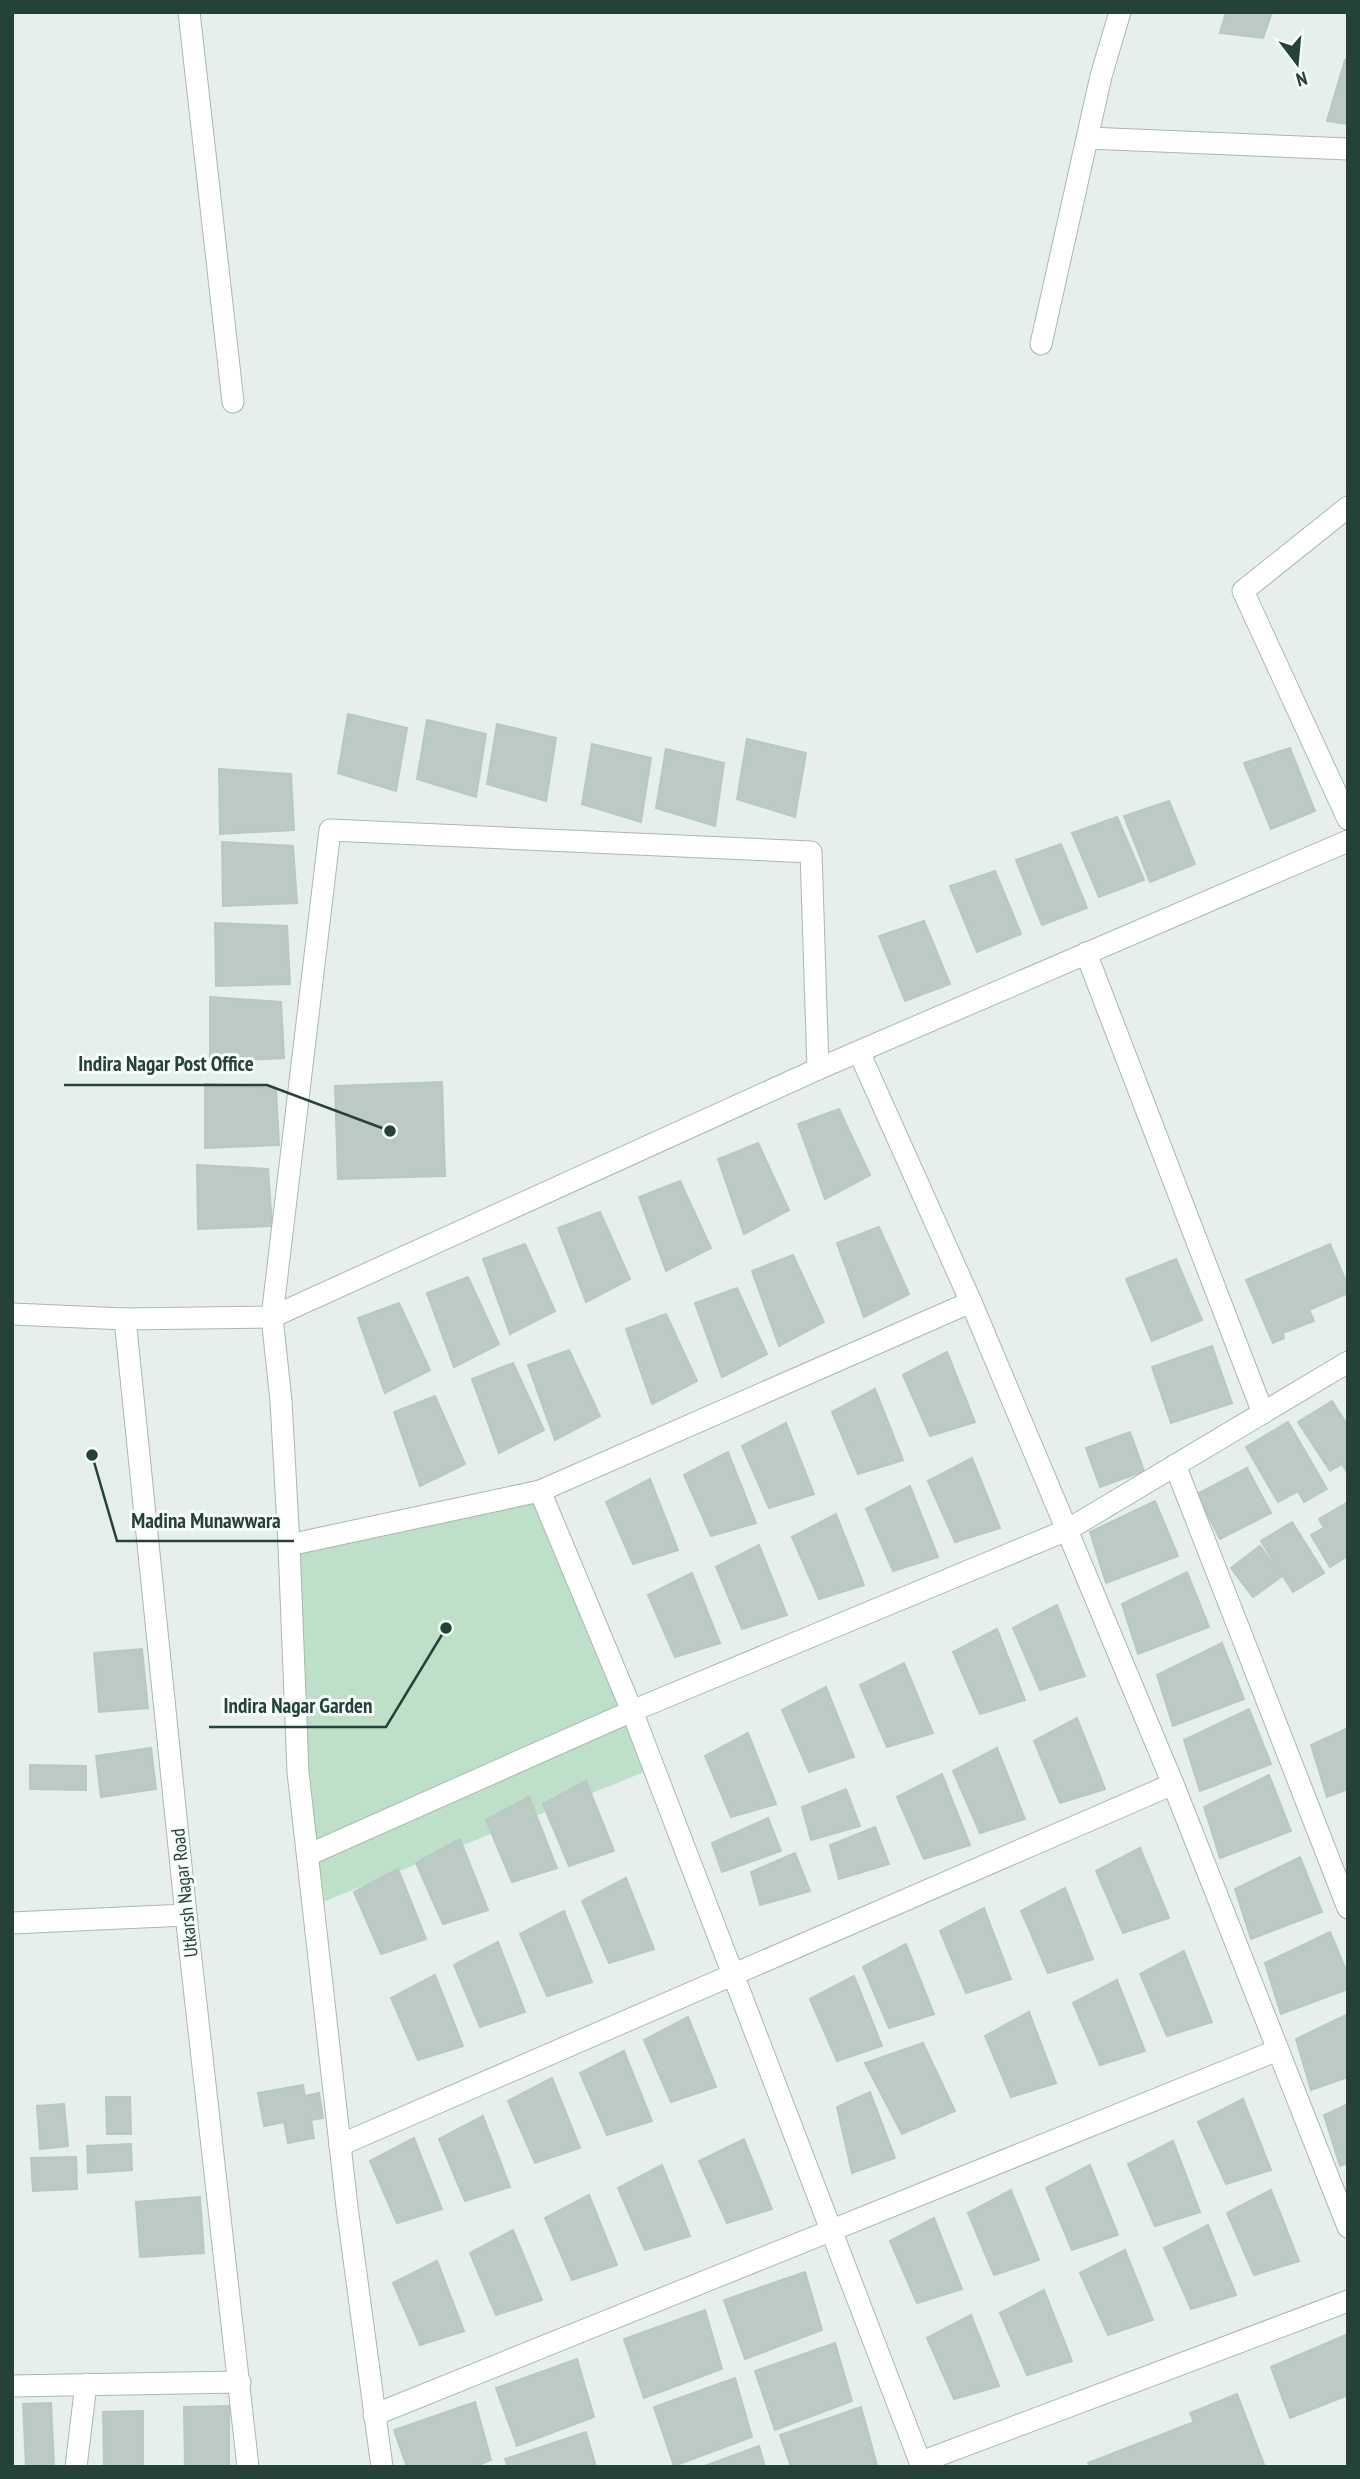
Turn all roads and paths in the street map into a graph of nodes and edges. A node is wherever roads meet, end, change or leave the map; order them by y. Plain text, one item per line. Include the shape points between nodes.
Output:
1 (189, 12) edge
2 (1119, 12) edge
3 (1088, 138) junction
4 (1348, 149) edge
5 (1041, 344) dead end
6 (233, 402) dead end
7 (1348, 507) edge
8 (1348, 819) edge
9 (1348, 841) edge
10 (1086, 953) junction
11 (859, 1052) junction
12 (818, 1069) junction
13 (971, 1302) junction
14 (12, 1314) edge
15 (272, 1317) junction
16 (125, 1320) junction
17 (1348, 1362) edge
18 (1263, 1413) junction
19 (1175, 1465) junction
20 (540, 1492) junction
21 (1068, 1530) junction
22 (289, 1545) junction
23 (632, 1711) junction
24 (1173, 1784) junction
25 (308, 1855) junction
26 (1348, 1908) edge
27 (186, 1914) junction
28 (12, 1923) edge
29 (733, 1975) junction
30 (1278, 2050) junction
31 (340, 2145) junction
32 (1348, 2227) edge
33 (831, 2230) junction
34 (1348, 2301) edge
35 (240, 2382) junction
36 (86, 2385) junction
37 (12, 2386) edge
38 (374, 2415) junction
39 (921, 2464) edge
40 (76, 2467) edge
41 (248, 2467) edge
42 (382, 2467) edge

1 - 6 street
2 - 3 street
3 - 4 street
3 - 5 street
7 - 8 street via 1243,591
9 - 10 street
10 - 11 street
10 - 18 street
11 - 12 street
11 - 13 street
12 - 15 street
12 - 15 street via 811,852 330,830
13 - 20 street
13 - 21 street
14 - 16 street
15 - 16 street
15 - 22 street
16 - 27 street, Utkarsh Nagar Road
17 - 18 street
18 - 19 street
19 - 21 street
19 - 26 street
20 - 22 street
20 - 23 street
21 - 23 street
21 - 24 street
22 - 25 street via 298,1772
23 - 25 street
23 - 29 street
24 - 29 street
24 - 30 street
25 - 31 street
27 - 28 street
27 - 35 street, Utkarsh Nagar Road
29 - 31 street
29 - 33 street
30 - 32 street
30 - 33 street
31 - 38 street
33 - 38 street
33 - 39 street
34 - 39 street
35 - 36 street
35 - 41 street, Utkarsh Nagar Road
36 - 37 street
36 - 40 street
38 - 42 street

